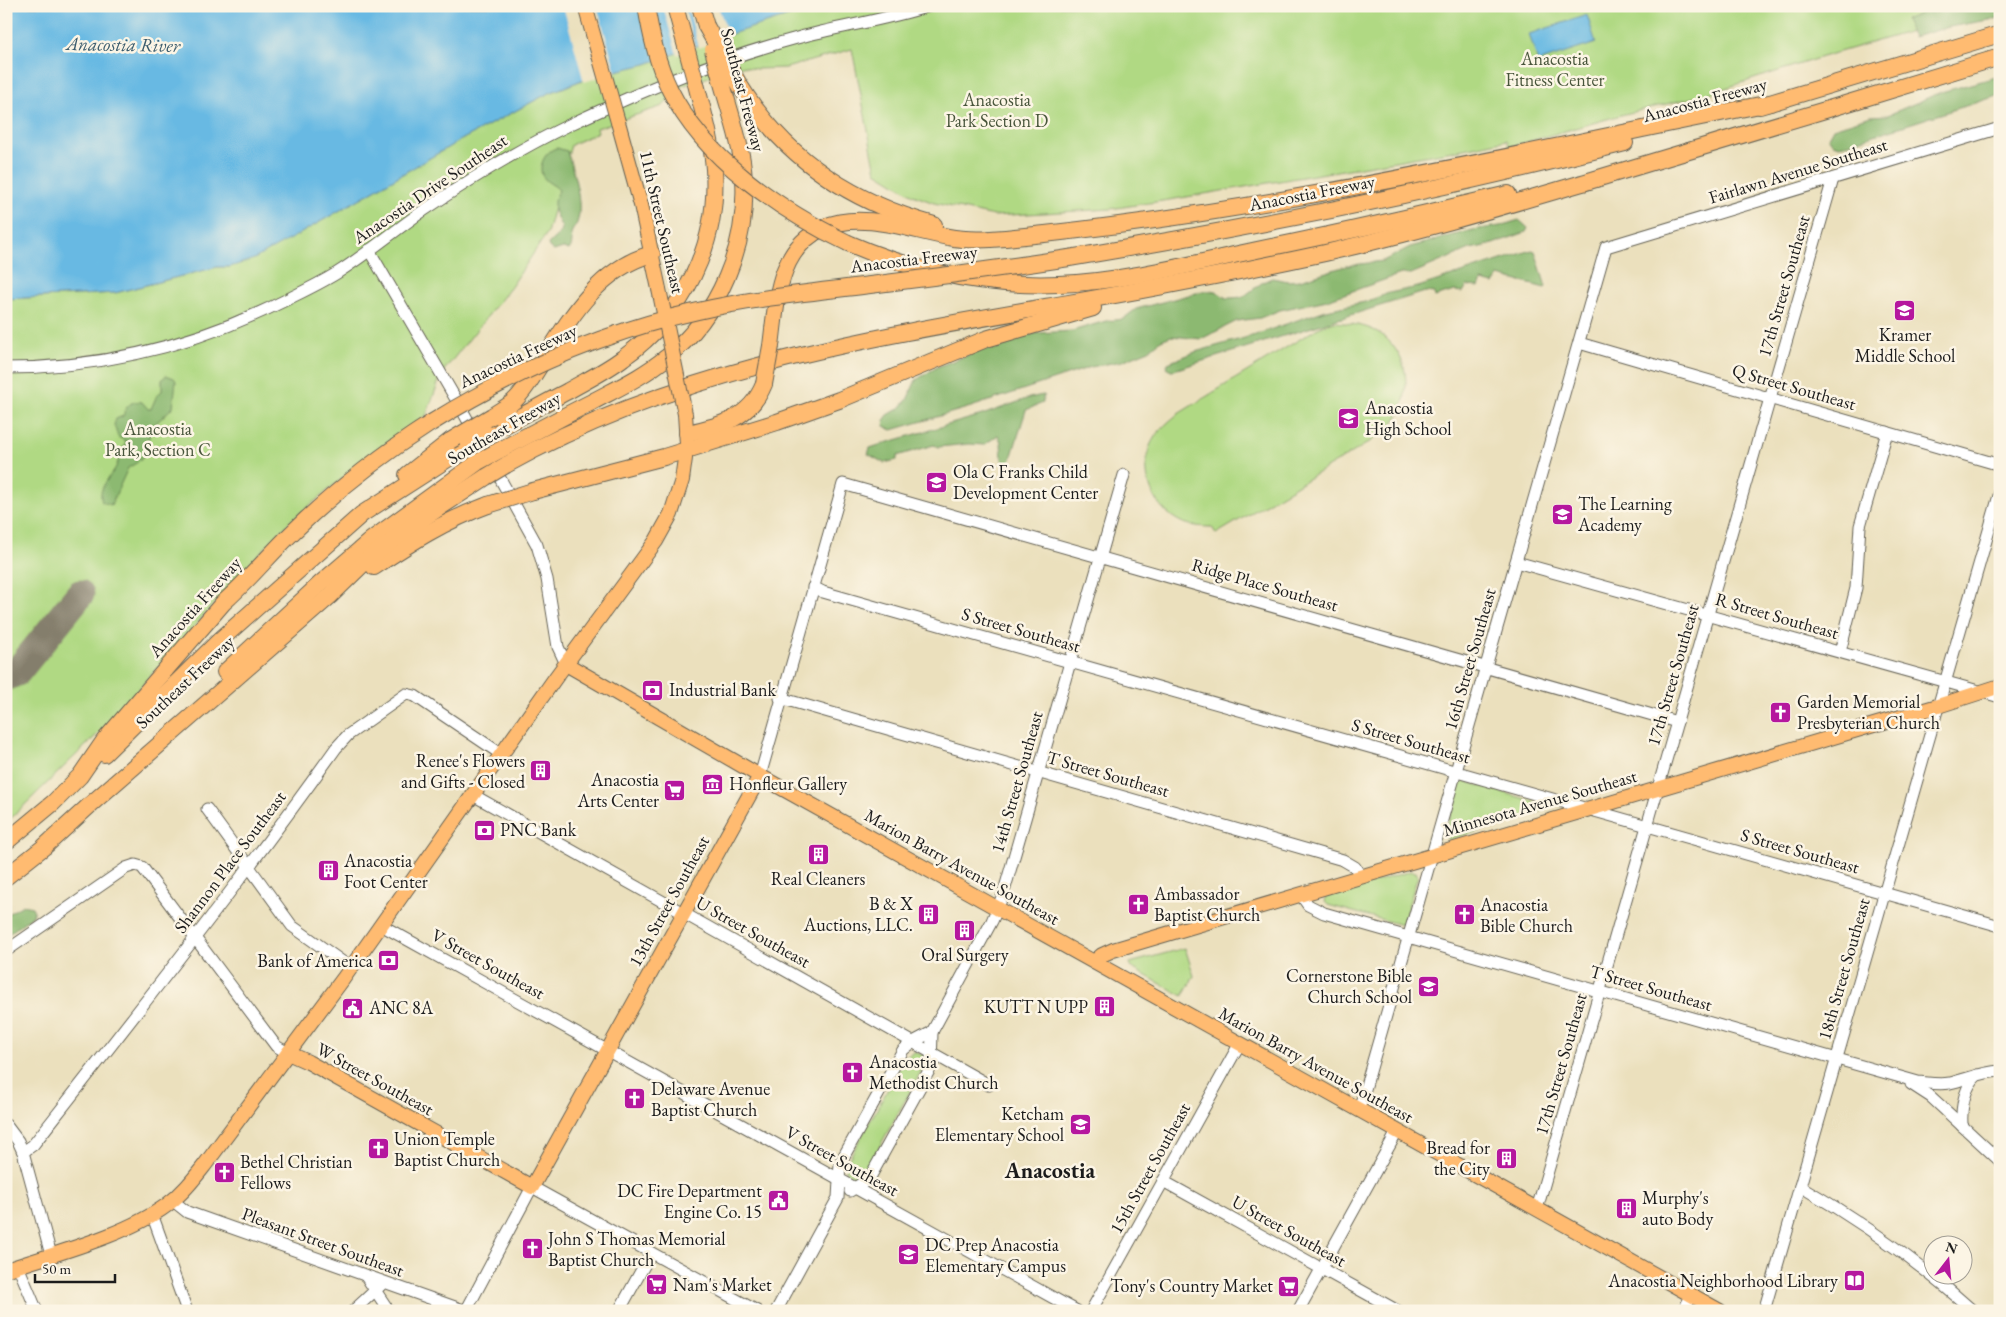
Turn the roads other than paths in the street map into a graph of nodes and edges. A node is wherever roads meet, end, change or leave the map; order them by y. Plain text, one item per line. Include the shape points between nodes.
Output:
1 (585, 6) edge
2 (646, 6) edge
3 (675, 6) edge
4 (700, 6) edge
5 (929, 6) edge
6 (2000, 34) edge
7 (2000, 57) edge
8 (726, 74) junction
9 (1770, 103) junction
10 (2000, 128) edge
11 (1686, 153) junction
12 (1833, 179) junction
13 (1046, 234) junction
14 (1606, 247) joint
15 (369, 250) junction
16 (652, 254) junction
17 (1208, 277) junction
18 (1579, 343) junction
19 (6, 368) edge
20 (1770, 399) junction
21 (1887, 432) junction
22 (687, 433) junction
23 (687, 450) junction
24 (2000, 465) edge
25 (1124, 475) dead end
26 (842, 484) joint
27 (2000, 492) edge
28 (362, 514) junction
29 (1100, 556) junction
30 (1516, 562) junction
31 (813, 587) junction
32 (330, 596) junction
33 (1709, 614) junction
34 (1840, 652) junction
35 (1070, 662) junction
36 (566, 664) junction
37 (1486, 667) junction
38 (1945, 682) junction
39 (2000, 686) edge
40 (1981, 691) junction
41 (2000, 697) edge
42 (780, 698) junction
43 (1938, 706) junction
44 (1677, 722) junction
45 (501, 754) junction
46 (1039, 772) junction
47 (1456, 772) junction
48 (80, 776) junction
49 (760, 776) junction
50 (1658, 788) junction
51 (473, 795) junction
52 (91, 804) junction
53 (207, 809) dead end
54 (1586, 809) junction
55 (1647, 826) junction
56 (6, 842) edge
57 (1432, 854) junction
58 (250, 867) junction
59 (6, 877) edge
60 (1361, 877) junction
61 (1884, 893) junction
62 (1301, 895) junction
63 (998, 908) junction
64 (684, 913) junction
65 (381, 925) junction
66 (2000, 926) edge
67 (1408, 937) junction
68 (196, 938) junction
69 (6, 951) edge
70 (1094, 962) junction
71 (351, 968) junction
72 (1600, 992) junction
73 (932, 1032) junction
74 (912, 1042) junction
75 (1240, 1043) junction
76 (607, 1051) junction
77 (288, 1054) junction
78 (932, 1054) junction
79 (1837, 1059) junction
80 (2000, 1071) edge
81 (1977, 1075) junction
82 (1899, 1077) junction
83 (989, 1085) dead end
84 (1358, 1110) junction
85 (6, 1125) edge
86 (1962, 1126) junction
87 (1397, 1132) junction
88 (23, 1152) junction
89 (2000, 1161) edge
90 (839, 1179) junction
91 (1163, 1181) junction
92 (1800, 1186) junction
93 (532, 1187) junction
94 (855, 1188) junction
95 (838, 1198) junction
96 (172, 1200) junction
97 (1537, 1209) junction
98 (152, 1214) junction
99 (651, 1253) junction
100 (51, 1255) junction
101 (12, 1268) edge
102 (1322, 1268) junction
103 (380, 1286) junction
104 (1692, 1295) junction
105 (37, 1311) edge
106 (187, 1311) edge
107 (353, 1311) edge
108 (389, 1311) edge
109 (466, 1311) edge
110 (620, 1311) edge
111 (757, 1311) edge
112 (776, 1311) edge
113 (1077, 1311) edge
114 (1091, 1311) edge
115 (1298, 1311) edge
116 (1398, 1311) edge
117 (1683, 1311) edge
118 (1720, 1311) edge
119 (1764, 1311) edge
120 (1973, 1311) edge

1 - 16 main road, 11th Street Southeast, bridge via 639,196
2 - 11 highway, bridge via 653,44 666,80 684,114 736,170 798,216 848,243 903,264 961,277 1021,284 1078,282 1157,270 1347,232
3 - 28 highway, Southeast Freeway, bridge via 712,150 714,198 705,245 686,290 659,328 622,359 488,434
4 - 8 highway, Southeast Freeway, bridge
5 - 15 street, Anacostia Drive Southeast via 752,51 703,66 638,94 517,151
6 - 9 highway, Anacostia Freeway
7 - 11 highway
8 - 13 highway via 782,141 819,171 860,196 913,218 960,231 998,235
8 - 52 highway, Southeast Freeway, bridge via 744,178 739,236 732,264 710,308 678,347 641,376 478,462 371,540 129,762
9 - 13 highway via 1352,187 1161,219
9 - 48 highway, Anacostia Freeway, bridge via 1601,149 1413,194 1069,258 754,299 604,338 480,394 431,423 351,480 293,531 223,603 104,741
10 - 12 street, Fairlawn Avenue Southeast
11 - 17 highway via 1437,226
12 - 14 street, Fairlawn Avenue Southeast
12 - 20 street, 17th Street Southeast
13 - 22 highway, bridge via 969,240 869,221 828,225 802,242 786,264 779,285 764,384 753,403 738,417 722,425
14 - 18 street, 16th Street Southeast
15 - 19 street, Anacostia Drive Southeast via 324,281 257,315 197,338 114,358
15 - 36 street via 537,545 558,647
16 - 22 main road, 11th Street Southeast, bridge
16 - 28 highway, bridge via 631,262 599,284 582,302 514,401 450,441
17 - 23 highway via 994,336 800,415
17 - 32 highway, bridge via 902,332 779,359 631,406 551,442 486,477 369,558
18 - 20 street, Q Street Southeast
18 - 30 street, 16th Street Southeast
20 - 21 street, Q Street Southeast
20 - 33 street, 17th Street Southeast
21 - 24 street, Q Street Southeast
21 - 34 street via 1860,526 1856,588
22 - 23 main road, 11th Street Southeast
23 - 32 highway, bridge via 458,516 437,526
23 - 36 main road, 11th Street Southeast via 671,514 648,553
25 - 29 street, 14th Street Southeast
26 - 29 street, Ridge Place Southeast
26 - 31 street, 13th Street Southeast
27 - 38 street, 18th Street Southeast
28 - 48 highway, Southeast Freeway via 219,640
29 - 35 street, 14th Street Southeast
29 - 37 street, Ridge Place Southeast
30 - 33 street, R Street Southeast
30 - 37 street, 16th Street Southeast
31 - 35 street, S Street Southeast
31 - 42 street, 13th Street Southeast
32 - 52 highway
33 - 34 street, R Street Southeast
33 - 44 street, 17th Street Southeast
34 - 38 street, R Street Southeast
35 - 46 street, 14th Street Southeast
35 - 47 street, S Street Southeast
36 - 45 main road, 11th Street Southeast
36 - 49 main road, Marion Barry Avenue Southeast
37 - 44 street, Ridge Place Southeast
37 - 47 street, 16th Street Southeast
38 - 40 street, R Street Southeast
38 - 43 street, 18th Street Southeast
39 - 40 main road, Minnesota Avenue Southeast
40 - 41 street, R Street Southeast
40 - 43 main road, Minnesota Avenue Southeast
42 - 46 street, T Street Southeast
42 - 49 street, 13th Street Southeast
43 - 50 main road, Minnesota Avenue Southeast
43 - 61 street, 18th Street Southeast
44 - 50 street, 17th Street Southeast
45 - 51 main road, 11th Street Southeast
45 - 58 street, Shannon Place Southeast via 415,696 406,694 341,741
46 - 60 street, T Street Southeast via 1344,860 1355,867
46 - 63 street, 14th Street Southeast
47 - 54 street, S Street Southeast
47 - 57 street, 16th Street Southeast
48 - 56 highway, Anacostia Freeway
49 - 63 main road, Marion Barry Avenue Southeast
49 - 64 main road, 13th Street Southeast
50 - 54 main road, Minnesota Avenue Southeast
50 - 55 street, 17th Street Southeast
51 - 64 street, U Street Southeast
51 - 65 main road, 11th Street Southeast
52 - 59 highway
53 - 58 street
54 - 55 street, S Street Southeast
54 - 57 main road, Minnesota Avenue Southeast
55 - 61 street, S Street Southeast
55 - 72 street, 17th Street Southeast
57 - 60 main road, Minnesota Avenue Southeast
57 - 67 street, 16th Street Southeast
58 - 68 street, Shannon Place Southeast
58 - 71 street via 292,926
60 - 62 main road, Minnesota Avenue Southeast
61 - 66 street, S Street Southeast
61 - 79 street, 18th Street Southeast
62 - 67 street, T Street Southeast via 1318,911
62 - 70 main road, Minnesota Avenue Southeast via 1113,950
63 - 70 main road, Marion Barry Avenue Southeast
63 - 73 street, 14th Street Southeast
64 - 74 street, U Street Southeast
64 - 76 main road, 13th Street Southeast
65 - 71 main road, 11th Street Southeast
65 - 76 street, V Street Southeast
67 - 72 street, T Street Southeast
67 - 84 street, 16th Street Southeast
68 - 69 street, W Street Southeast via 142,867 135,865
68 - 77 street, W Street Southeast via 276,1046
68 - 88 street, Shannon Place Southeast via 33,1144
70 - 75 main road, Marion Barry Avenue Southeast
71 - 77 main road, 11th Street Southeast
72 - 79 street, T Street Southeast
72 - 97 street, 17th Street Southeast
73 - 74 street
73 - 78 street
74 - 78 street, U Street Southeast
74 - 90 street via 903,1050 840,1163
75 - 84 main road, Marion Barry Avenue Southeast
75 - 91 street, 15th Street Southeast
76 - 90 street, V Street Southeast
76 - 93 main road, 13th Street Southeast
77 - 93 main road, W Street Southeast via 308,1062
77 - 96 main road, 11th Street Southeast via 204,1166
78 - 83 street, U Street Southeast
78 - 94 street via 930,1067 869,1179
79 - 82 street, T Street Southeast
79 - 92 street, 18th Street Southeast
80 - 81 street, T Street Southeast
81 - 82 street, T Street Southeast via 1936,1084
81 - 86 street via 1970,1082 1966,1094
82 - 86 street via 1931,1097
84 - 87 main road, Marion Barry Avenue Southeast
85 - 88 street
86 - 89 street
87 - 97 main road, Marion Barry Avenue Southeast
87 - 102 street
88 - 100 street
90 - 94 street, V Street Southeast
90 - 95 street
91 - 102 street, U Street Southeast
91 - 114 street, 15th Street Southeast
92 - 119 street, 18th Street Southeast
92 - 120 street via 1884,1238
93 - 99 street, W Street Southeast
93 - 109 street, 13th Street Southeast
94 - 95 street
94 - 113 street, V Street Southeast
95 - 112 street
96 - 98 main road, 11th Street Southeast
96 - 103 street, Pleasant Street Southeast via 187,1212 365,1275
97 - 104 main road, Marion Barry Avenue Southeast
98 - 100 main road, 11th Street Southeast via 110,1234
98 - 106 street
99 - 110 street
99 - 111 street, W Street Southeast
100 - 101 main road, 11th Street Southeast
101 - 105 street
102 - 115 street
102 - 116 street, U Street Southeast
103 - 107 street
103 - 108 street
103 - 109 street, Pleasant Street Southeast
104 - 117 street
104 - 118 main road, Marion Barry Avenue Southeast

